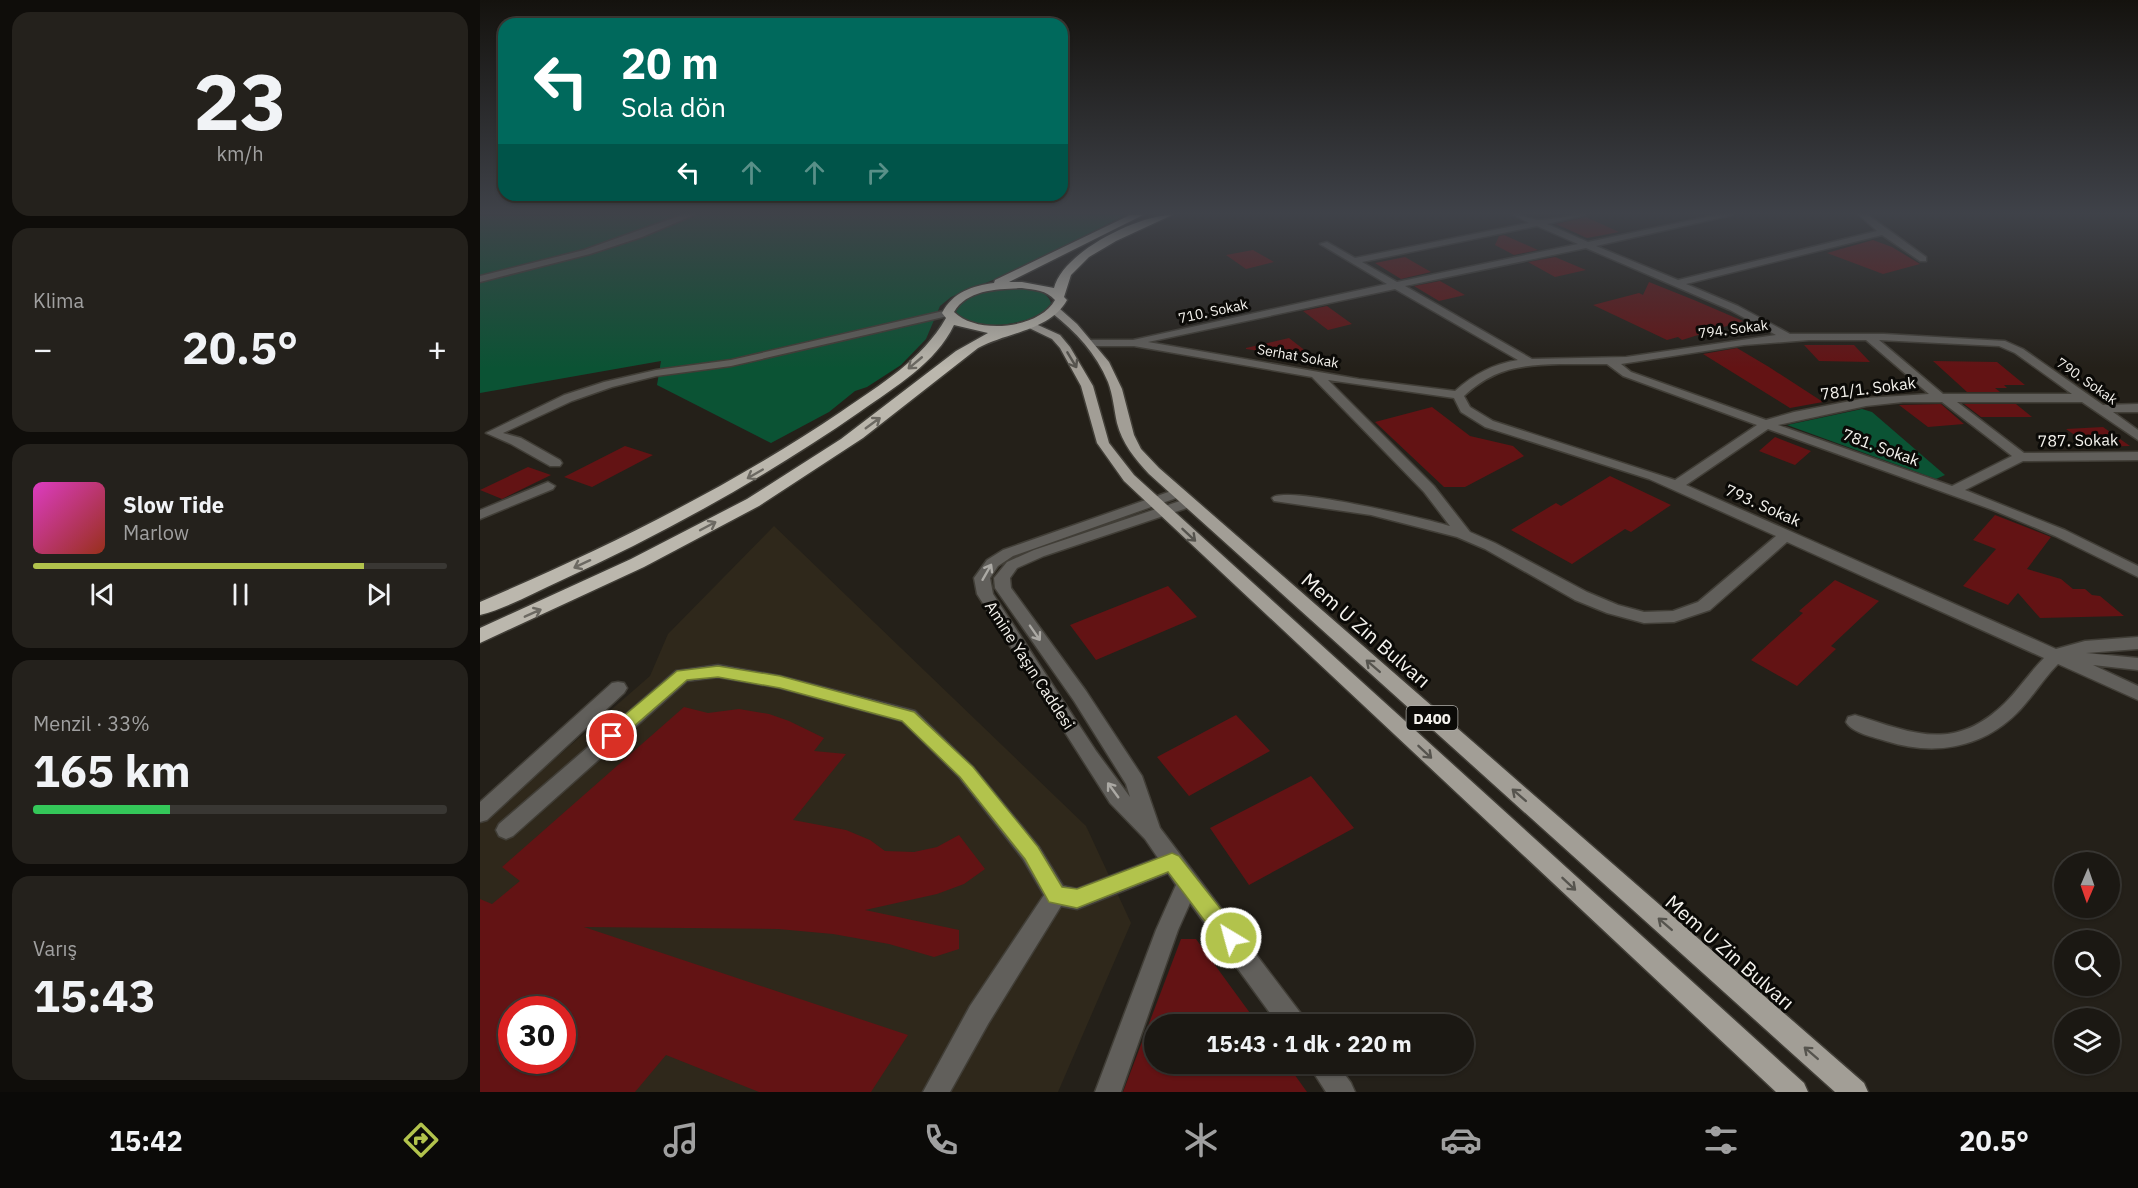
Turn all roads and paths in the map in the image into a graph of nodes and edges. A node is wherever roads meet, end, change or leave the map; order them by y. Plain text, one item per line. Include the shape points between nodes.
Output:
1 (533, 266) edge
2 (1035, 266) edge
3 (1074, 266) edge
4 (1360, 266) edge
5 (1491, 266) edge
6 (1633, 266) edge
7 (1747, 266) edge
8 (480, 279) edge
9 (1674, 284) junction
10 (1394, 286) junction
11 (970, 293) junction
12 (1058, 303) junction
13 (950, 316) junction
14 (1029, 324) junction
15 (1787, 338) junction
16 (1869, 338) junction
17 (1090, 343) junction
18 (1133, 343) junction
19 (2019, 351) joint
20 (1610, 361) junction
21 (1531, 363) junction
22 (1313, 373) junction
23 (1458, 394) junction
24 (1942, 398) junction
25 (2085, 398) junction
26 (2138, 408) edge
27 (2101, 409) junction
28 (1767, 424) junction
29 (484, 434) edge
30 (2138, 436) edge
31 (2138, 456) edge
32 (2021, 457) junction
33 (555, 464) dead end
34 (548, 486) dead end
35 (1676, 486) junction
36 (1953, 491) junction
37 (1183, 498) junction
38 (1279, 498) dead end
39 (1159, 507) junction
40 (480, 515) edge
41 (1465, 535) junction
42 (1786, 535) junction
43 (2138, 572) edge
44 (480, 609) edge
45 (480, 636) edge
46 (2138, 643) edge
47 (2057, 656) junction
48 (2138, 664) edge
49 (618, 688) dead end
50 (2138, 693) edge
51 (1855, 722) dead end
52 (480, 814) edge
53 (506, 830) dead end
54 (1152, 833) junction
55 (1172, 862) junction
56 (1188, 884) junction
57 (1056, 895) junction
58 (1286, 1014) edge
59 (1328, 1074) edge
60 (936, 1092) edge
61 (1108, 1092) edge
62 (1342, 1092) edge
63 (1795, 1092) edge
64 (1855, 1092) edge

1 - 8 street
2 - 11 highway
3 - 12 highway via 1065,274
4 - 10 street
5 - 10 street, 710. Sokak
6 - 9 street
7 - 9 street
9 - 15 street via 1754,317
10 - 18 street, 710. Sokak
10 - 21 street
11 - 12 highway via 995,286 1022,285 1045,288
11 - 13 highway via 954,302
12 - 14 highway
12 - 17 main road, Mem U Zin Bulvarı / D400
13 - 14 highway via 974,328
13 - 29 street via 608,384
13 -> 44 highway via 945,335 894,380 759,473 624,544
14 -> 39 main road, D400 via 1065,346 1087,386 1103,443 1129,478
45 -> 14 highway via 648,558 725,517 835,450 974,345
15 - 16 street, 794. Sokak
15 - 20 street, 794. Sokak
16 - 19 street, 794. Sokak via 1984,341
16 - 24 street
17 - 18 street, 710. Sokak
17 - 37 main road, Mem U Zin Bulvarı / D400 via 1114,383 1129,440
18 - 22 street, Serhat Sokak
19 - 25 street, 790. Sokak
20 - 21 street, 794. Sokak
20 - 28 street, 781. Sokak via 1627,374
21 - 23 street, 794. Sokak via 1484,373
22 - 23 street, Serhat Sokak
22 - 41 street via 1429,489
23 - 35 street, 793. Sokak via 1465,409 1488,424
24 - 25 street, 781/1. Sokak
24 - 28 street, 781/1. Sokak via 1866,402
24 - 32 street
25 - 27 street, 790. Sokak
26 - 27 street
27 - 30 street, 790. Sokak
28 - 35 street, 781/1. Sokak
28 - 36 street, 781. Sokak
29 - 33 street via 516,441
31 - 32 street, 787. Sokak
32 - 36 street, 787. Sokak
34 - 40 street
35 - 42 street, 793. Sokak
36 - 43 street, 781. Sokak via 2039,523
37 - 39 street, Amine Yaşın Caddesi
64 -> 37 main road, Mem U Zin Bulvarı / D400
38 - 41 street via 1381,511
39 -> 54 street, Amine Yaşın Caddesi via 1019,561 1008,568 1001,582 1135,782
54 -> 39 street, Amine Yaşın Caddesi via 1089,756 982,586 982,578 988,568 1008,553
39 -> 63 main road, D400
41 - 42 street via 1609,610 1651,617 1682,616 1704,606
42 - 47 street, 793. Sokak
46 - 47 street via 2082,648
47 - 48 street
47 - 50 street, 793. Sokak
47 - 51 street via 2009,711 1966,739 1907,740
49 - 52 street
53 - 57 street via 682,675 718,671 780,682 908,716 966,772 1032,853
54 - 55 street, Amine Yaşın Caddesi
55 - 56 street, Amine Yaşın Caddesi
55 - 57 street via 1077,898
56 - 58 street, Amine Yaşın Caddesi
56 - 61 street via 1167,930
57 - 60 street via 979,1015
59 - 62 street

